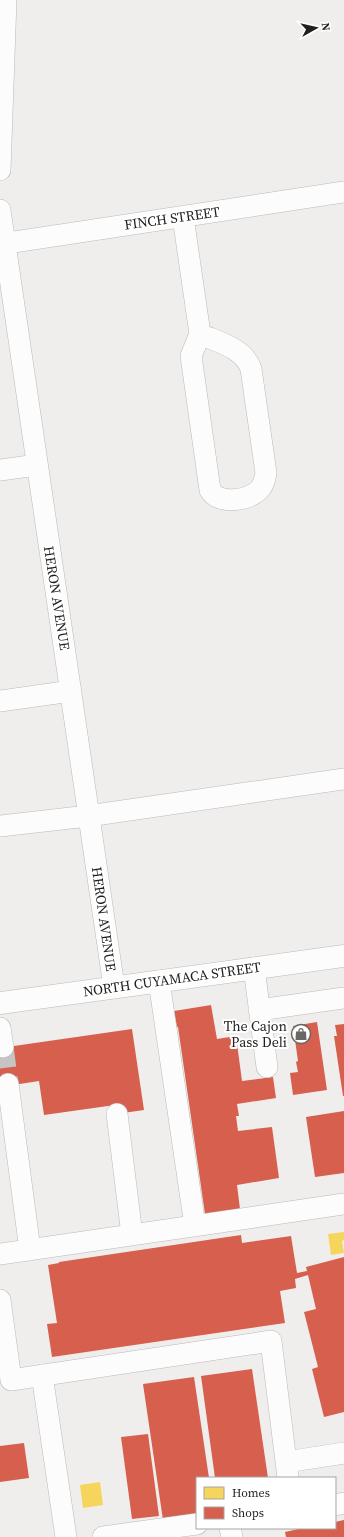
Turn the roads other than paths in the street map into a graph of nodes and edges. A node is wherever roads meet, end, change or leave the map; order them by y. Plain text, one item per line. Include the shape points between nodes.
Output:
1 (6, 0) edge
2 (0, 170) edge
3 (344, 192) edge
4 (0, 210) edge
5 (183, 216) junction
6 (3, 243) edge
7 (200, 334) junction
8 (37, 465) junction
9 (0, 470) edge
10 (71, 691) junction
11 (0, 701) edge
12 (344, 779) edge
13 (88, 816) junction
14 (0, 826) edge
15 (344, 956) edge
16 (254, 968) junction
17 (159, 981) junction
18 (114, 987) junction
19 (344, 998) edge
20 (0, 1003) edge
21 (259, 1010) junction
22 (267, 1066) dead end
23 (8, 1084) tunnel mouth
24 (117, 1114) dead end
25 (344, 1204) edge
26 (195, 1226) junction
27 (132, 1235) junction
28 (30, 1250) junction
29 (0, 1254) edge
30 (0, 1300) edge
31 (42, 1375) junction
32 (6, 1381) edge
33 (344, 1453) edge
34 (287, 1470) edge
35 (196, 1524) edge
36 (66, 1537) edge
37 (103, 1537) edge

1 - 2 street
3 - 5 street, FINCH STREET
4 - 6 street, HERON AVENUE
5 - 6 street, FINCH STREET
5 - 7 street
6 - 8 street, HERON AVENUE
7 - 7 street via 191,356 210,490 213,495 226,500 247,497 262,486 266,473 249,362 239,351
8 - 9 street
8 - 10 street, HERON AVENUE
10 - 11 street
10 - 13 street, HERON AVENUE
12 - 13 street
13 - 14 street
13 - 18 street, HERON AVENUE
15 - 16 main road, NORTH CUYAMACA STREET
16 - 17 main road, NORTH CUYAMACA STREET
16 - 21 street
17 - 18 main road, NORTH CUYAMACA STREET
17 - 26 street
18 - 20 main road, NORTH CUYAMACA STREET
19 - 21 street
21 - 22 street
23 - 28 street
24 - 27 street
25 - 26 street
26 - 27 street
27 - 28 street
28 - 29 street
30 - 32 street
31 - 32 street
31 - 34 street via 271,1341
31 - 36 street
33 - 34 street
35 - 37 street

